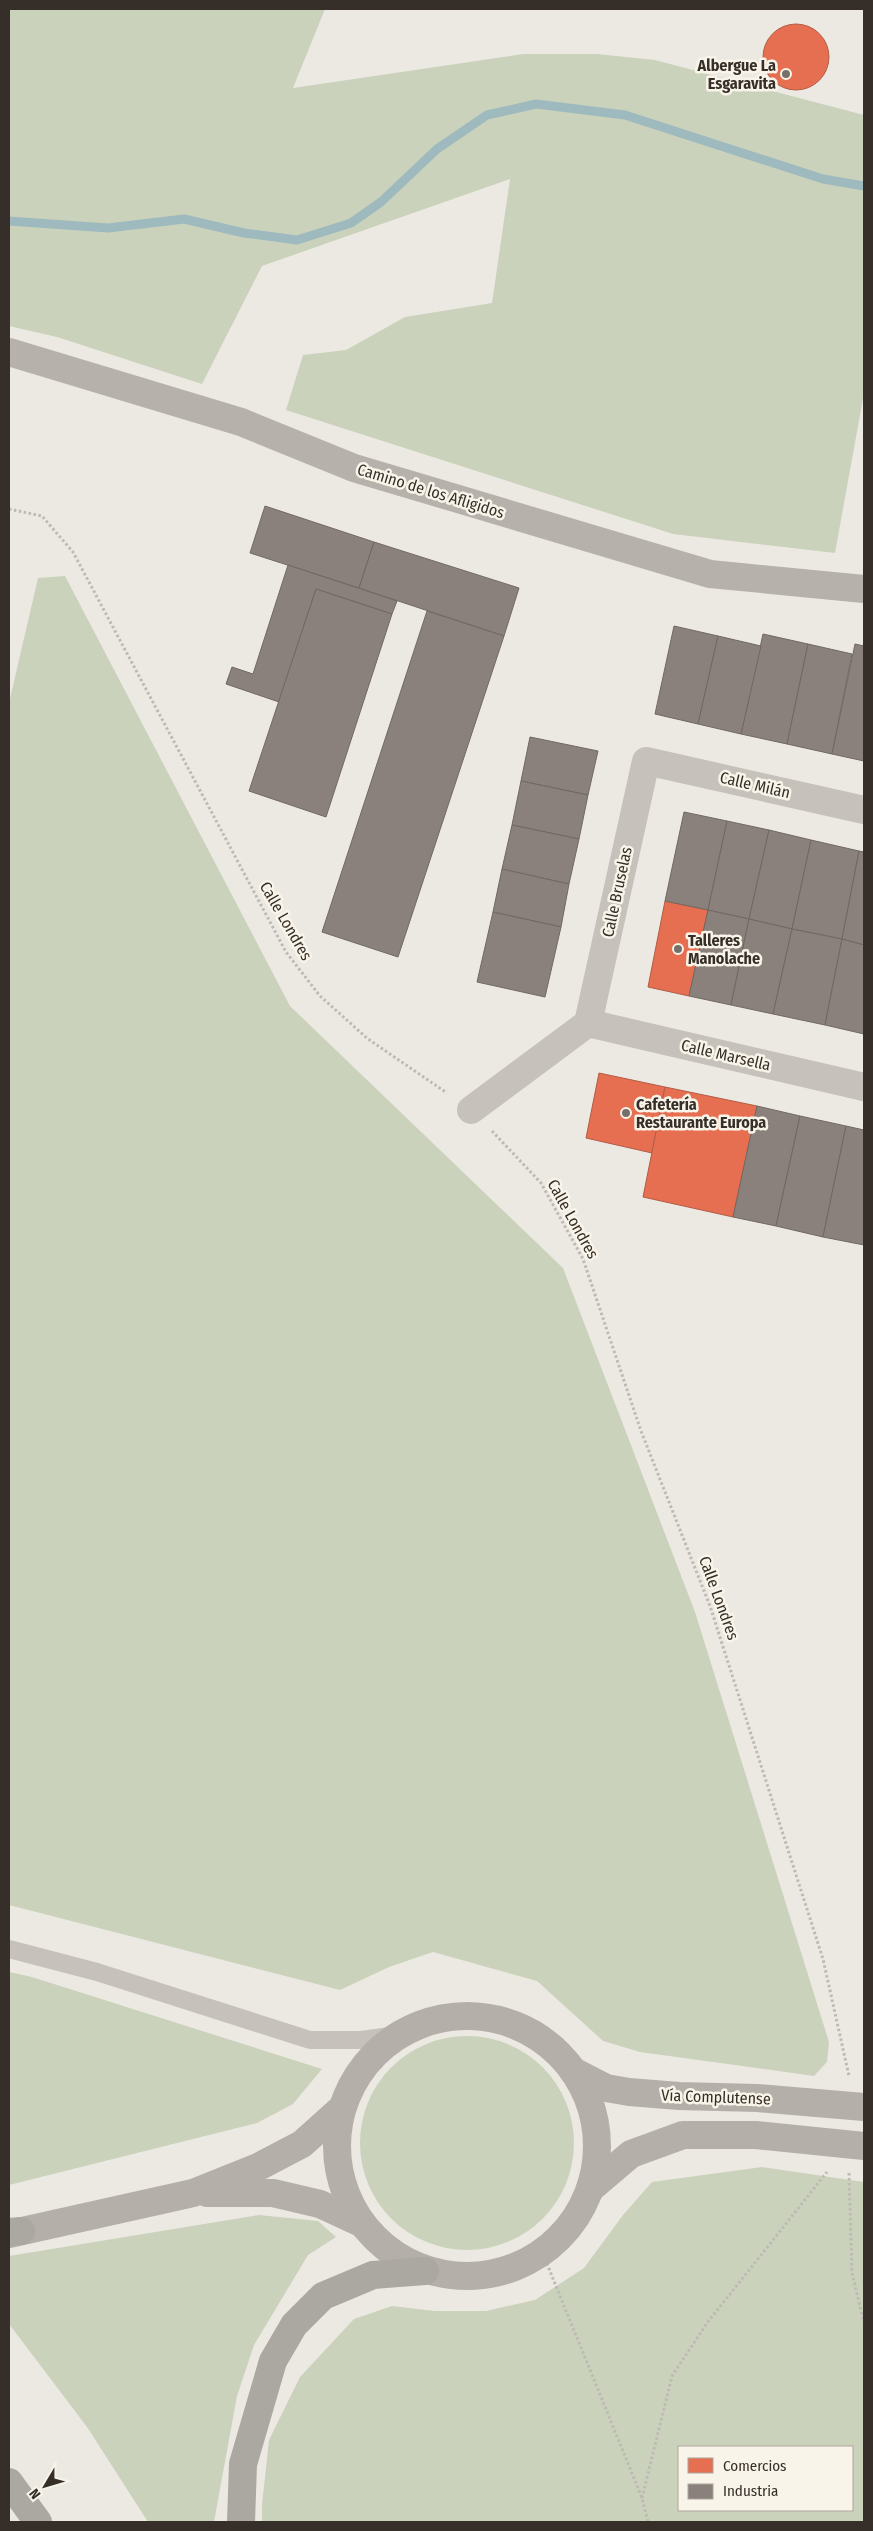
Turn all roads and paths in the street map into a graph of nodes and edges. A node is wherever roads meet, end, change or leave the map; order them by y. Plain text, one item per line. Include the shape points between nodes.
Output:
1 (9, 352) edge
2 (9, 509) edge
3 (864, 589) edge
4 (646, 761) joint
5 (864, 810) edge
6 (588, 1023) junction
7 (864, 1087) edge
8 (471, 1110) junction
9 (9, 1949) edge
10 (398, 2035) junction
11 (573, 2071) junction
12 (856, 2106) edge
13 (341, 2109) junction
14 (856, 2145) edge
15 (591, 2188) junction
16 (193, 2193) junction
17 (361, 2223) junction
18 (13, 2232) edge
19 (543, 2254) junction
20 (424, 2271) junction
21 (864, 2323) edge
22 (9, 2482) edge
23 (642, 2498) junction
24 (38, 2522) edge
25 (241, 2522) edge
26 (648, 2522) edge

1 - 3 street, Camino de los Afligidos via 240,422 354,468 710,574
2 - 8 path, Calle Londres via 42,516 73,552 286,952 320,996 368,1039
4 - 5 street, Calle Milán
4 - 6 street, Calle Bruselas
6 - 7 street, Calle Marsella
6 - 8 street
8 - 12 path, Calle Londres via 541,1183 583,1259 642,1431 710,1606 823,1959
9 - 10 lane via 97,1972 310,2040 361,2040
10 - 11 main road via 423,2023 450,2017 488,2018 531,2033 554,2049
10 - 13 main road via 373,2055 354,2080
11 - 12 main road, Vía Complutense via 606,2088 629,2092
11 - 15 main road via 591,2107 598,2148
13 - 16 main road via 302,2144
13 - 17 main road via 336,2139 338,2169 346,2197
14 - 15 main road via 756,2136 682,2135 632,2154
14 - 21 path via 852,2273
14 - 23 path via 707,2323 672,2376
15 - 19 main road via 572,2225
16 - 17 main road via 273,2193 320,2204
16 - 18 main road
17 - 20 main road via 389,2252
19 - 20 main road via 506,2272 465,2278
19 - 23 path
20 - 25 highway via 373,2275 332,2292 294,2325 272,2361 243,2464
22 - 24 highway
23 - 26 path

